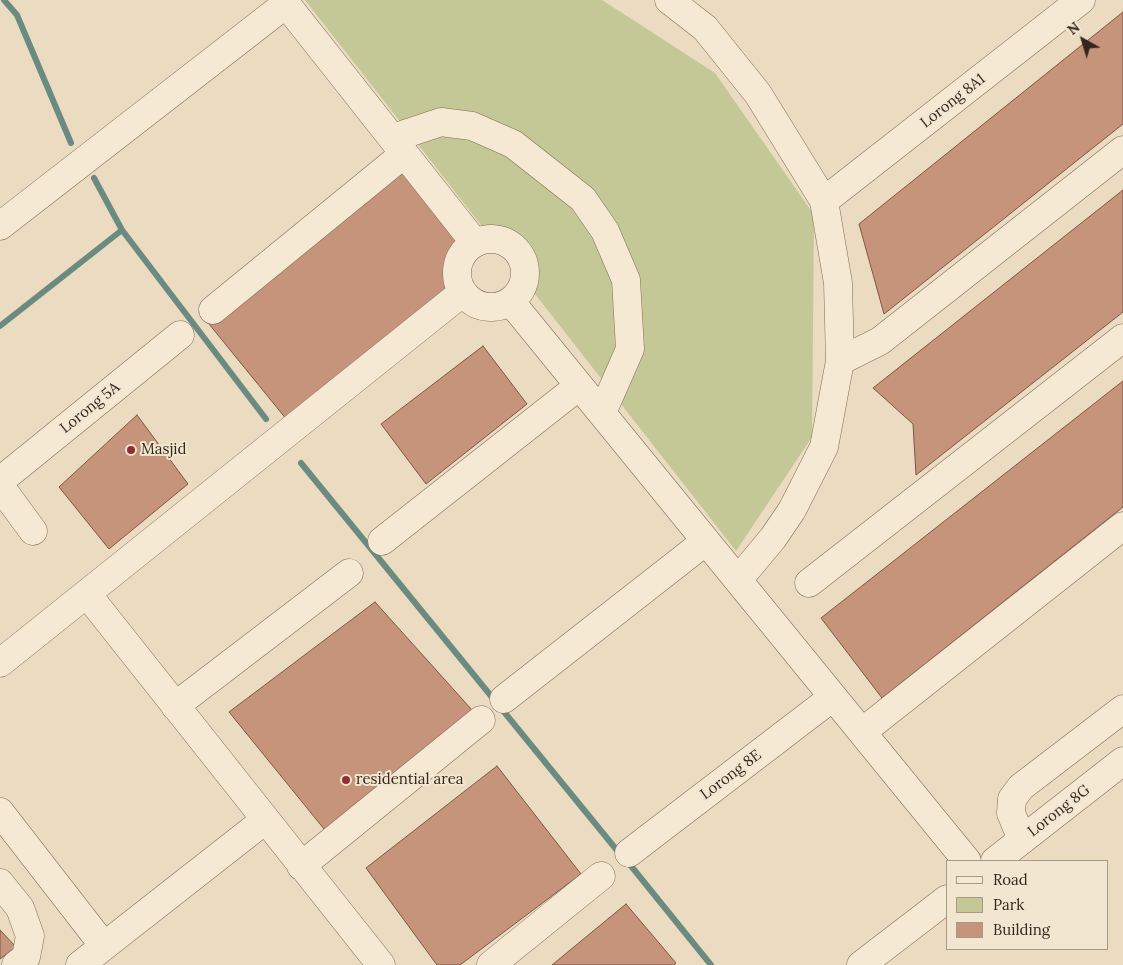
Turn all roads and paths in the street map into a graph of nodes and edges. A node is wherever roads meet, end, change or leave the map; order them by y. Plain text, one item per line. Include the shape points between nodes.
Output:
1 (669, 0) edge
2 (1081, 0) edge
3 (285, 2) edge
4 (398, 146) junction
5 (1123, 150) edge
6 (824, 201) junction
7 (0, 226) edge
8 (475, 243) junction
9 (462, 293) junction
10 (510, 302) junction
11 (213, 310) dead end
12 (180, 335) dead end
13 (1123, 338) edge
14 (840, 361) junction
15 (579, 386) junction
16 (602, 414) junction
17 (0, 480) edge
18 (0, 486) edge
19 (1123, 526) edge
20 (33, 532) dead end
21 (382, 541) dead end
22 (706, 541) junction
23 (349, 573) dead end
24 (738, 580) junction
25 (809, 583) dead end
26 (87, 594) junction
27 (0, 663) edge
28 (833, 697) junction
29 (504, 699) dead end
30 (175, 706) junction
31 (1123, 709) edge
32 (481, 720) dead end
33 (862, 732) junction
34 (1123, 762) edge
35 (0, 812) edge
36 (265, 820) junction
37 (1022, 840) junction
38 (629, 852) dead end
39 (966, 860) edge
40 (996, 860) edge
41 (301, 866) junction
42 (601, 876) dead end
43 (0, 883) edge
44 (946, 900) edge
45 (104, 946) junction
46 (16, 965) edge
47 (80, 965) edge
48 (381, 965) edge
49 (491, 965) edge
50 (861, 965) edge

1 - 6 street via 705,28 758,94
2 - 6 street, Lorong 8A1
3 - 4 street
3 - 7 street
4 - 8 street
4 - 11 street
4 - 16 street via 441,122 472,126 513,144 583,200 606,231 626,280 630,349
5 - 14 street via 880,341
6 - 14 street via 838,282
8 - 9 street via 465,250 456,271
8 - 10 street via 497,239 517,250 523,260 524,283
9 - 10 street via 479,306 490,308
9 - 26 street
10 - 15 street
12 - 17 street, Lorong 5A
13 - 25 street
14 - 24 street via 824,447 792,510
15 - 16 street
15 - 21 street
16 - 22 street
18 - 20 street
19 - 33 street
22 - 24 street
22 - 29 street
23 - 30 street
24 - 28 street
26 - 27 street
26 - 30 street
28 - 33 street
28 - 38 street, Lorong 8E
30 - 36 street
31 - 37 street via 1021,787 1012,799 1011,812
32 - 41 street
33 - 39 street
34 - 37 street, Lorong 8G
35 - 45 street
36 - 41 street
36 - 45 street
37 - 40 street, Lorong 8G
41 - 48 street
42 - 49 street
43 - 46 street via 20,908 30,936 26,957
44 - 50 street
45 - 47 street

